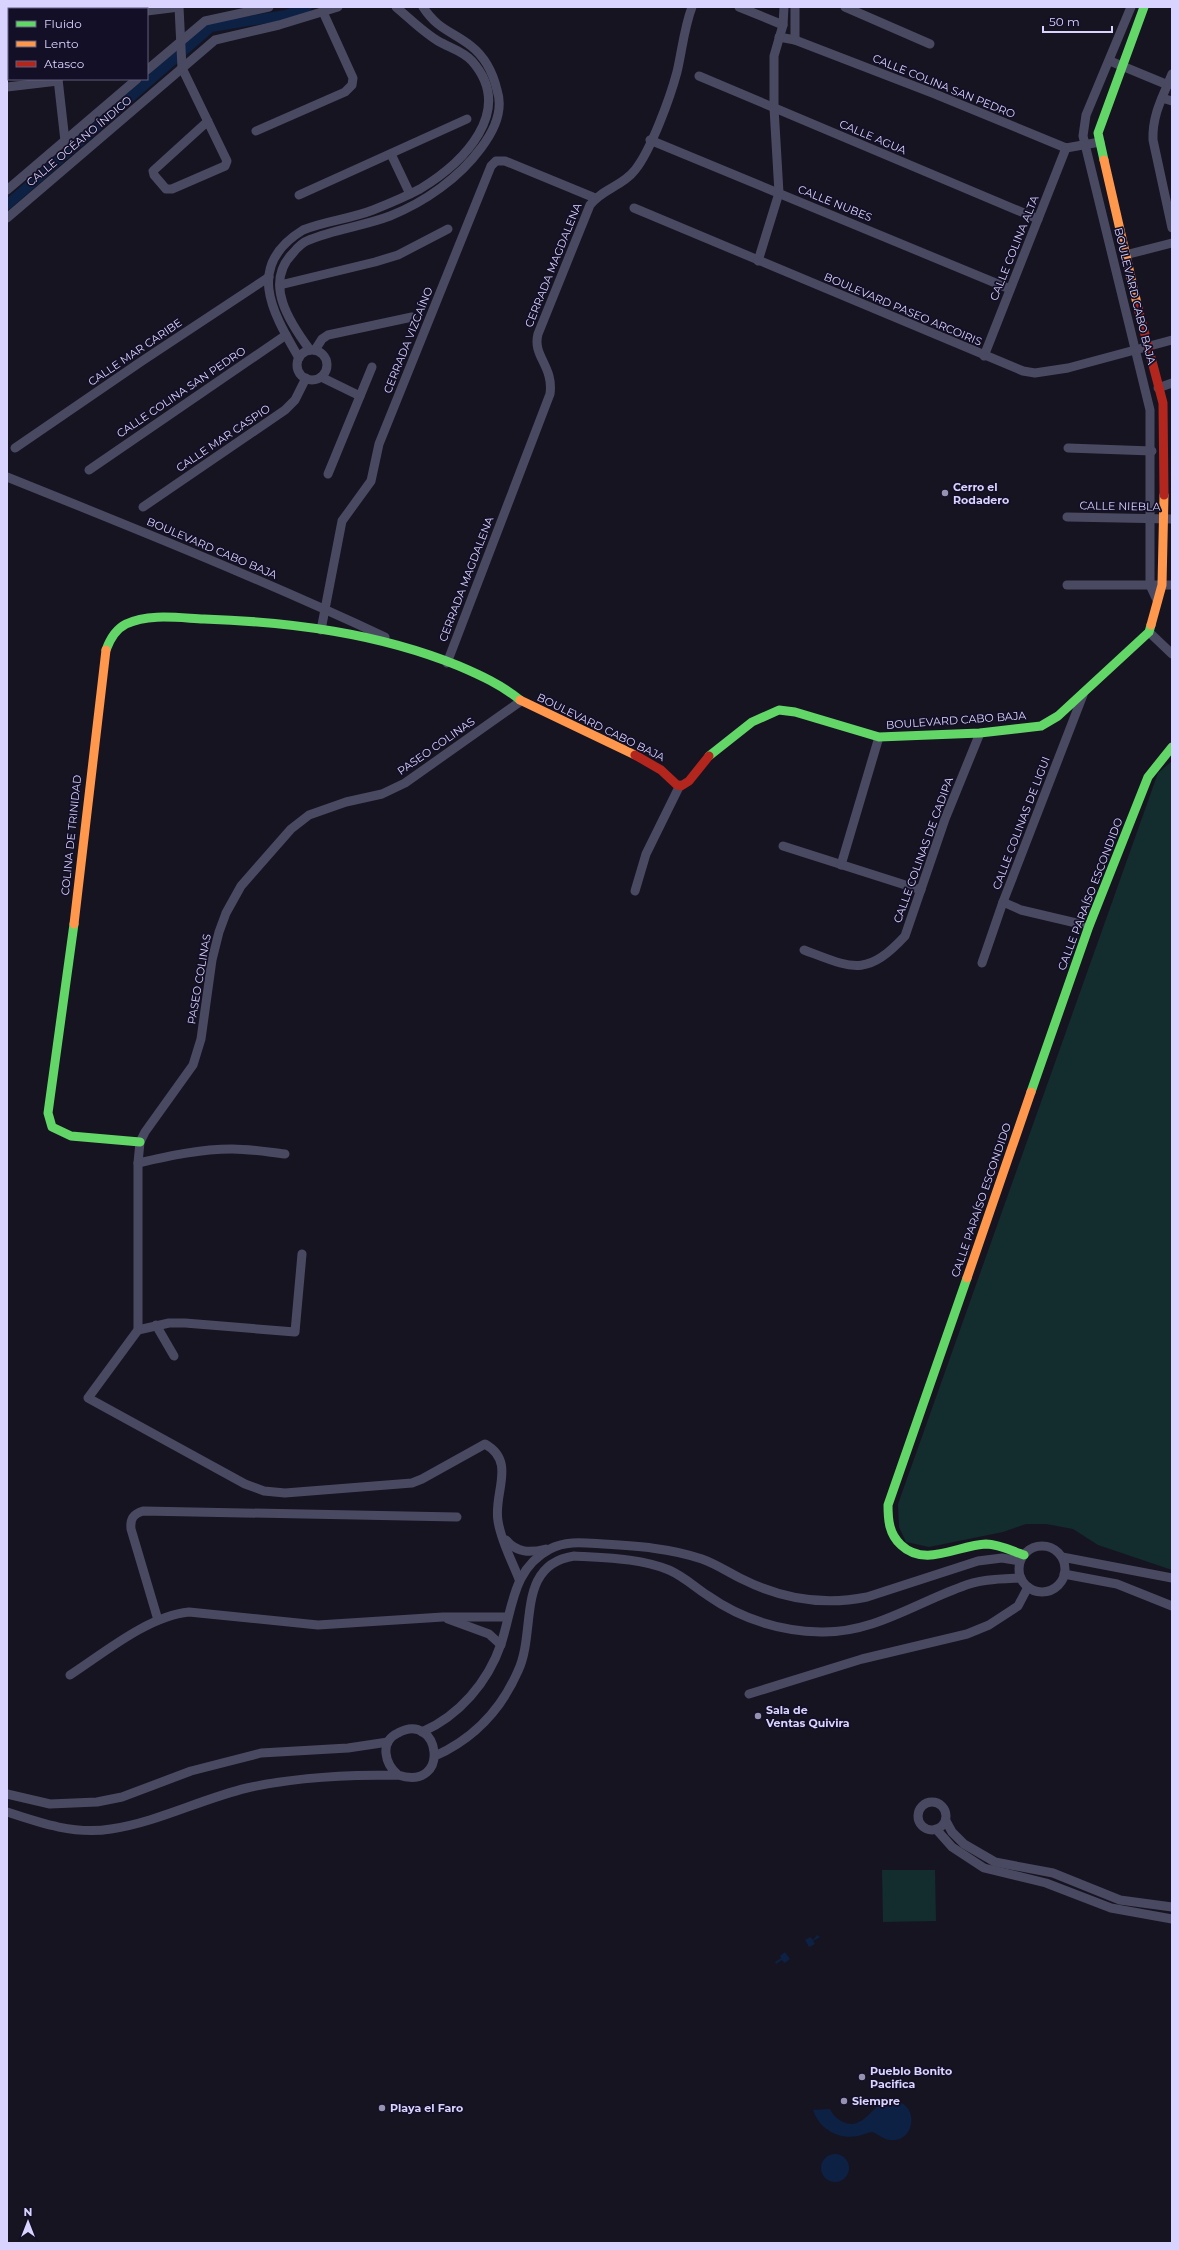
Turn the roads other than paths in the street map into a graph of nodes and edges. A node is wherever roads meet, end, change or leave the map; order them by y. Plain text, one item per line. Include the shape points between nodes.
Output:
1 (179, 7) edge
2 (269, 7) edge
3 (338, 7) edge
4 (396, 7) edge
5 (423, 7) edge
6 (692, 7) edge
7 (740, 7) edge
8 (784, 7) edge
9 (795, 7) edge
10 (845, 7) edge
11 (1131, 7) edge
12 (1144, 7) edge
13 (148, 11) edge
14 (323, 12) junction
15 (783, 25) junction
16 (779, 37) junction
17 (795, 40) junction
18 (930, 44) dead end
19 (181, 46) junction
20 (1110, 61) junction
21 (1121, 66) junction
22 (182, 67) junction
23 (148, 69) edge
24 (1172, 74) edge
25 (699, 76) dead end
26 (58, 80) edge
27 (135, 80) edge
28 (1168, 85) junction
29 (7, 87) edge
30 (1162, 98) junction
31 (1172, 101) edge
32 (774, 108) junction
33 (467, 119) dead end
34 (208, 121) junction
35 (256, 132) dead end
36 (650, 140) junction
37 (65, 141) junction
38 (1100, 142) junction
39 (1085, 145) junction
40 (1066, 148) junction
41 (391, 154) junction
42 (7, 190) edge
43 (780, 193) junction
44 (410, 194) junction
45 (299, 195) dead end
46 (595, 198) junction
47 (634, 208) dead end
48 (371, 211) junction
49 (7, 218) edge
50 (1038, 219) junction
51 (375, 222) junction
52 (1172, 228) edge
53 (448, 229) dead end
54 (1172, 243) edge
55 (1122, 244) junction
56 (1110, 246) junction
57 (1125, 255) junction
58 (758, 261) junction
59 (268, 278) junction
60 (280, 285) junction
61 (1010, 289) junction
62 (412, 317) dead end
63 (286, 335) junction
64 (1172, 340) edge
65 (1147, 347) junction
66 (1136, 349) junction
67 (313, 350) junction
68 (984, 356) junction
69 (299, 358) junction
70 (372, 367) dead end
71 (321, 377) junction
72 (306, 378) junction
73 (1172, 383) edge
74 (1158, 388) junction
75 (360, 396) junction
76 (15, 448) dead end
77 (1068, 448) dead end
78 (1152, 451) junction
79 (1168, 451) edge
80 (89, 470) dead end
81 (328, 474) dead end
82 (7, 477) edge
83 (143, 507) dead end
84 (1067, 518) dead end
85 (1151, 519) junction
86 (1168, 519) edge
87 (1067, 585) dead end
88 (1150, 585) junction
89 (1162, 585) junction
90 (1172, 586) edge
91 (1157, 600) junction
92 (324, 609) junction
93 (198, 618) joint
94 (321, 630) junction
95 (1149, 632) junction
96 (404, 646) junction
97 (1172, 654) edge
98 (447, 663) junction
99 (1084, 694) junction
100 (521, 701) junction
101 (980, 733) junction
102 (879, 737) junction
103 (1172, 747) edge
104 (680, 785) junction
105 (783, 846) dead end
106 (841, 864) junction
107 (921, 890) junction
108 (635, 891) dead end
109 (1003, 902) junction
110 (1089, 926) junction
111 (804, 950) dead end
112 (982, 963) dead end
113 (140, 1142) junction
114 (285, 1154) dead end
115 (138, 1163) junction
116 (302, 1254) dead end
117 (156, 1325) junction
118 (138, 1330) junction
119 (174, 1356) dead end
120 (457, 1517) dead end
121 (501, 1534) junction
122 (551, 1548) junction
123 (1062, 1557) junction
124 (1022, 1558) junction
125 (1064, 1574) junction
126 (1021, 1578) junction
127 (1172, 1578) edge
128 (519, 1579) junction
129 (1028, 1587) junction
130 (1172, 1606) edge
131 (443, 1617) junction
132 (507, 1617) junction
133 (158, 1620) junction
134 (501, 1644) junction
135 (70, 1675) dead end
136 (749, 1694) dead end
137 (422, 1732) junction
138 (388, 1742) junction
139 (435, 1756) junction
140 (398, 1775) junction
141 (7, 1794) edge
142 (7, 1812) edge
143 (946, 1820) junction
144 (936, 1829) junction
145 (1172, 1907) edge
146 (1172, 1919) edge

1 - 13 street
1 - 19 street
2 - 19 street via 205,21
3 - 14 street, CALLE OCÉANO ÍNDICO
4 - 44 street via 438,41 461,52 472,61 485,83 489,102 485,124 470,147 441,173
5 - 51 street via 439,27 481,55 498,90 498,118 483,146 459,173 414,204
6 - 36 street, CERRADA MAGDALENA via 672,88
7 - 15 street
8 - 15 street
9 - 17 street
10 - 18 street
11 - 20 street, BOULEVARD CABO BAJA
12 - 21 street, BOULEVARD CABO BAJA
14 - 22 street, CALLE OCÉANO ÍNDICO via 279,26 221,38
14 - 35 street via 353,78 352,85 345,92
15 - 16 street
16 - 17 street, CALLE COLINA SAN PEDRO
16 - 32 street via 774,56
17 - 40 street, CALLE COLINA SAN PEDRO
19 - 22 street
19 - 23 street
20 - 21 street
20 - 39 street, BOULEVARD CABO BAJA via 1086,115 1083,126
21 - 28 street
21 - 38 street, BOULEVARD CABO BAJA via 1100,125
22 - 34 street
22 - 49 street, CALLE OCÉANO ÍNDICO
24 - 28 street
25 - 32 street, CALLE AGUA
26 - 29 street
26 - 37 street
27 - 37 street, CALLE OCÉANO ÍNDICO
28 - 30 street
30 - 31 street
30 - 52 street via 1152,126 1153,140
32 - 43 street
32 - 50 street, CALLE AGUA
33 - 41 street
34 - 34 street via 226,157 226,165 172,189 166,189 153,171
36 - 43 street, CALLE NUBES
36 - 46 street, CERRADA MAGDALENA via 634,171 623,182
37 - 42 street, CALLE OCÉANO ÍNDICO
38 - 39 street
38 - 55 street, BOULEVARD CABO BAJA
39 - 40 street
39 - 56 street, BOULEVARD CABO BAJA
40 - 50 street, CALLE COLINA ALTA
41 - 44 street
41 - 45 street
43 - 58 street
43 - 61 street, CALLE NUBES
44 - 48 street
46 - 92 street, CERRADA VIZCAÍNO via 506,161 496,161 491,166 379,444 371,481 342,521
46 - 98 street, CERRADA MAGDALENA via 573,245 537,340 538,352 551,378 550,394
47 - 58 street, BOULEVARD PASEO ARCOIRIS
48 - 51 street
48 - 59 street via 313,226 293,235 276,255
50 - 61 street, CALLE COLINA ALTA
51 - 60 street via 308,240 289,256 281,271
53 - 60 street via 398,255
54 - 57 street
55 - 56 street
55 - 57 street, BOULEVARD CABO BAJA
56 - 66 street, BOULEVARD CABO BAJA
57 - 65 street, BOULEVARD CABO BAJA
58 - 68 street, BOULEVARD PASEO ARCOIRIS
59 - 63 street via 270,300
59 - 76 street, CALLE MAR CARIBE
60 - 67 street via 288,315
61 - 68 street, CALLE COLINA ALTA
62 - 67 street via 328,335
63 - 69 street
63 - 80 street, CALLE COLINA SAN PEDRO
64 - 65 street, BOULEVARD PASEO ARCOIRIS
65 - 66 street, BOULEVARD PASEO ARCOIRIS
65 - 74 street, BOULEVARD CABO BAJA
66 - 68 street, BOULEVARD PASEO ARCOIRIS via 1068,368 1035,373
66 - 78 street, BOULEVARD CABO BAJA via 1150,410
67 - 69 street
67 - 71 street via 326,358 328,365
69 - 72 street via 298,369
70 - 75 street
71 - 72 street
71 - 75 street
72 - 83 street, CALLE MAR CASPIO via 294,400 285,410
73 - 74 street
74 - 79 street, BOULEVARD CABO BAJA via 1164,413
75 - 81 street
77 - 78 street
78 - 85 street, BOULEVARD CABO BAJA
79 - 86 street, BOULEVARD CABO BAJA
82 - 92 street, BOULEVARD CABO BAJA via 160,538
84 - 85 street, CALLE NIEBLA
85 - 86 street, CALLE NIEBLA
85 - 88 street, BOULEVARD CABO BAJA
86 - 89 street, BOULEVARD CABO BAJA
87 - 88 street
88 - 89 street
88 - 91 street, BOULEVARD CABO BAJA
89 - 90 street
89 - 91 street, BOULEVARD CABO BAJA
91 - 95 street, BOULEVARD CABO BAJA
92 - 94 street, CERRADA VIZCAÍNO
92 - 96 street, BOULEVARD CABO BAJA
93 - 94 street, BOULEVARD CABO BAJA
93 - 113 street, COLINA DE TRINIDAD via 136,620 113,635 104,655 71,946 48,1108 52,1127 59,1132 71,1136
94 - 96 street, BOULEVARD CABO BAJA
95 - 97 street
95 - 99 street, BOULEVARD CABO BAJA
96 - 98 street, BOULEVARD CABO BAJA
98 - 100 street, BOULEVARD CABO BAJA via 504,687
99 - 101 street, BOULEVARD CABO BAJA via 1058,716 1041,726
99 - 109 street, CALLE COLINAS DE LIGUI
100 - 104 street, BOULEVARD CABO BAJA via 643,760
100 - 113 street, PASEO COLINAS via 405,783 382,794 346,802 310,815 291,829 241,886 226,912 219,932 212,960 201,1039 193,1065
101 - 102 street, BOULEVARD CABO BAJA
101 - 107 street, CALLE COLINAS DE CADIPA via 945,819
102 - 104 street, BOULEVARD CABO BAJA via 795,712 779,710 752,722 705,759 686,785
102 - 106 street
103 - 110 street, CALLE PARAÍSO ESCONDIDO via 1148,777
104 - 108 street via 646,854
105 - 106 street
106 - 107 street
107 - 111 street, CALLE COLINAS DE CADIPA via 905,936 891,951 877,960 858,967
109 - 110 street via 1021,910
109 - 112 street, CALLE COLINAS DE LIGUI
110 - 124 street, CALLE PARAÍSO ESCONDIDO via 888,1506 890,1530 910,1554 929,1557 958,1548 996,1544
113 - 115 street, PASEO COLINAS
114 - 115 street via 234,1149 214,1150
115 - 118 street, PASEO COLINAS
116 - 117 street via 295,1332 185,1323
117 - 118 street
117 - 119 street
118 - 121 street via 88,1398 245,1484 264,1491 285,1494 412,1483 485,1444 498,1453 502,1466 497,1509
120 - 133 street via 151,1511 136,1513 132,1517 131,1529
121 - 122 street via 515,1550 532,1552
121 - 128 street
122 - 124 street via 575,1543 592,1543 684,1553 713,1563 741,1579 775,1593 815,1602 867,1597 978,1561
122 - 128 street via 538,1556
123 - 124 street via 1051,1548 1036,1546
123 - 125 street
123 - 127 street
124 - 126 street
125 - 129 street via 1061,1581 1049,1590
125 - 130 street via 1117,1584
126 - 129 street
126 - 139 street via 980,1581 961,1586 873,1625 822,1632 788,1630 752,1619 708,1596 671,1571 650,1564 562,1557 542,1571 536,1583 526,1646 519,1670 505,1697 490,1717 472,1734
128 - 132 street
129 - 136 street via 1018,1606 989,1625 967,1634 862,1659
131 - 132 street
131 - 133 street via 318,1625 188,1612
131 - 134 street via 489,1634
132 - 134 street
133 - 135 street
134 - 137 street via 469,1697 446,1719
137 - 138 street via 413,1729 403,1730
137 - 139 street via 432,1742
138 - 140 street via 386,1760
138 - 141 street via 348,1748 261,1753 190,1771 122,1797 97,1802 50,1804
139 - 140 street via 432,1766 417,1778
140 - 142 street via 335,1776 270,1784 220,1796 144,1823 109,1830 61,1827
143 - 144 street
143 - 144 street via 946,1812 941,1804 933,1801 924,1804 919,1811 919,1820 927,1829
143 - 145 street via 952,1832 964,1844 995,1862 1053,1873 1120,1900
144 - 146 street via 952,1847 984,1868 1046,1883 1111,1908

